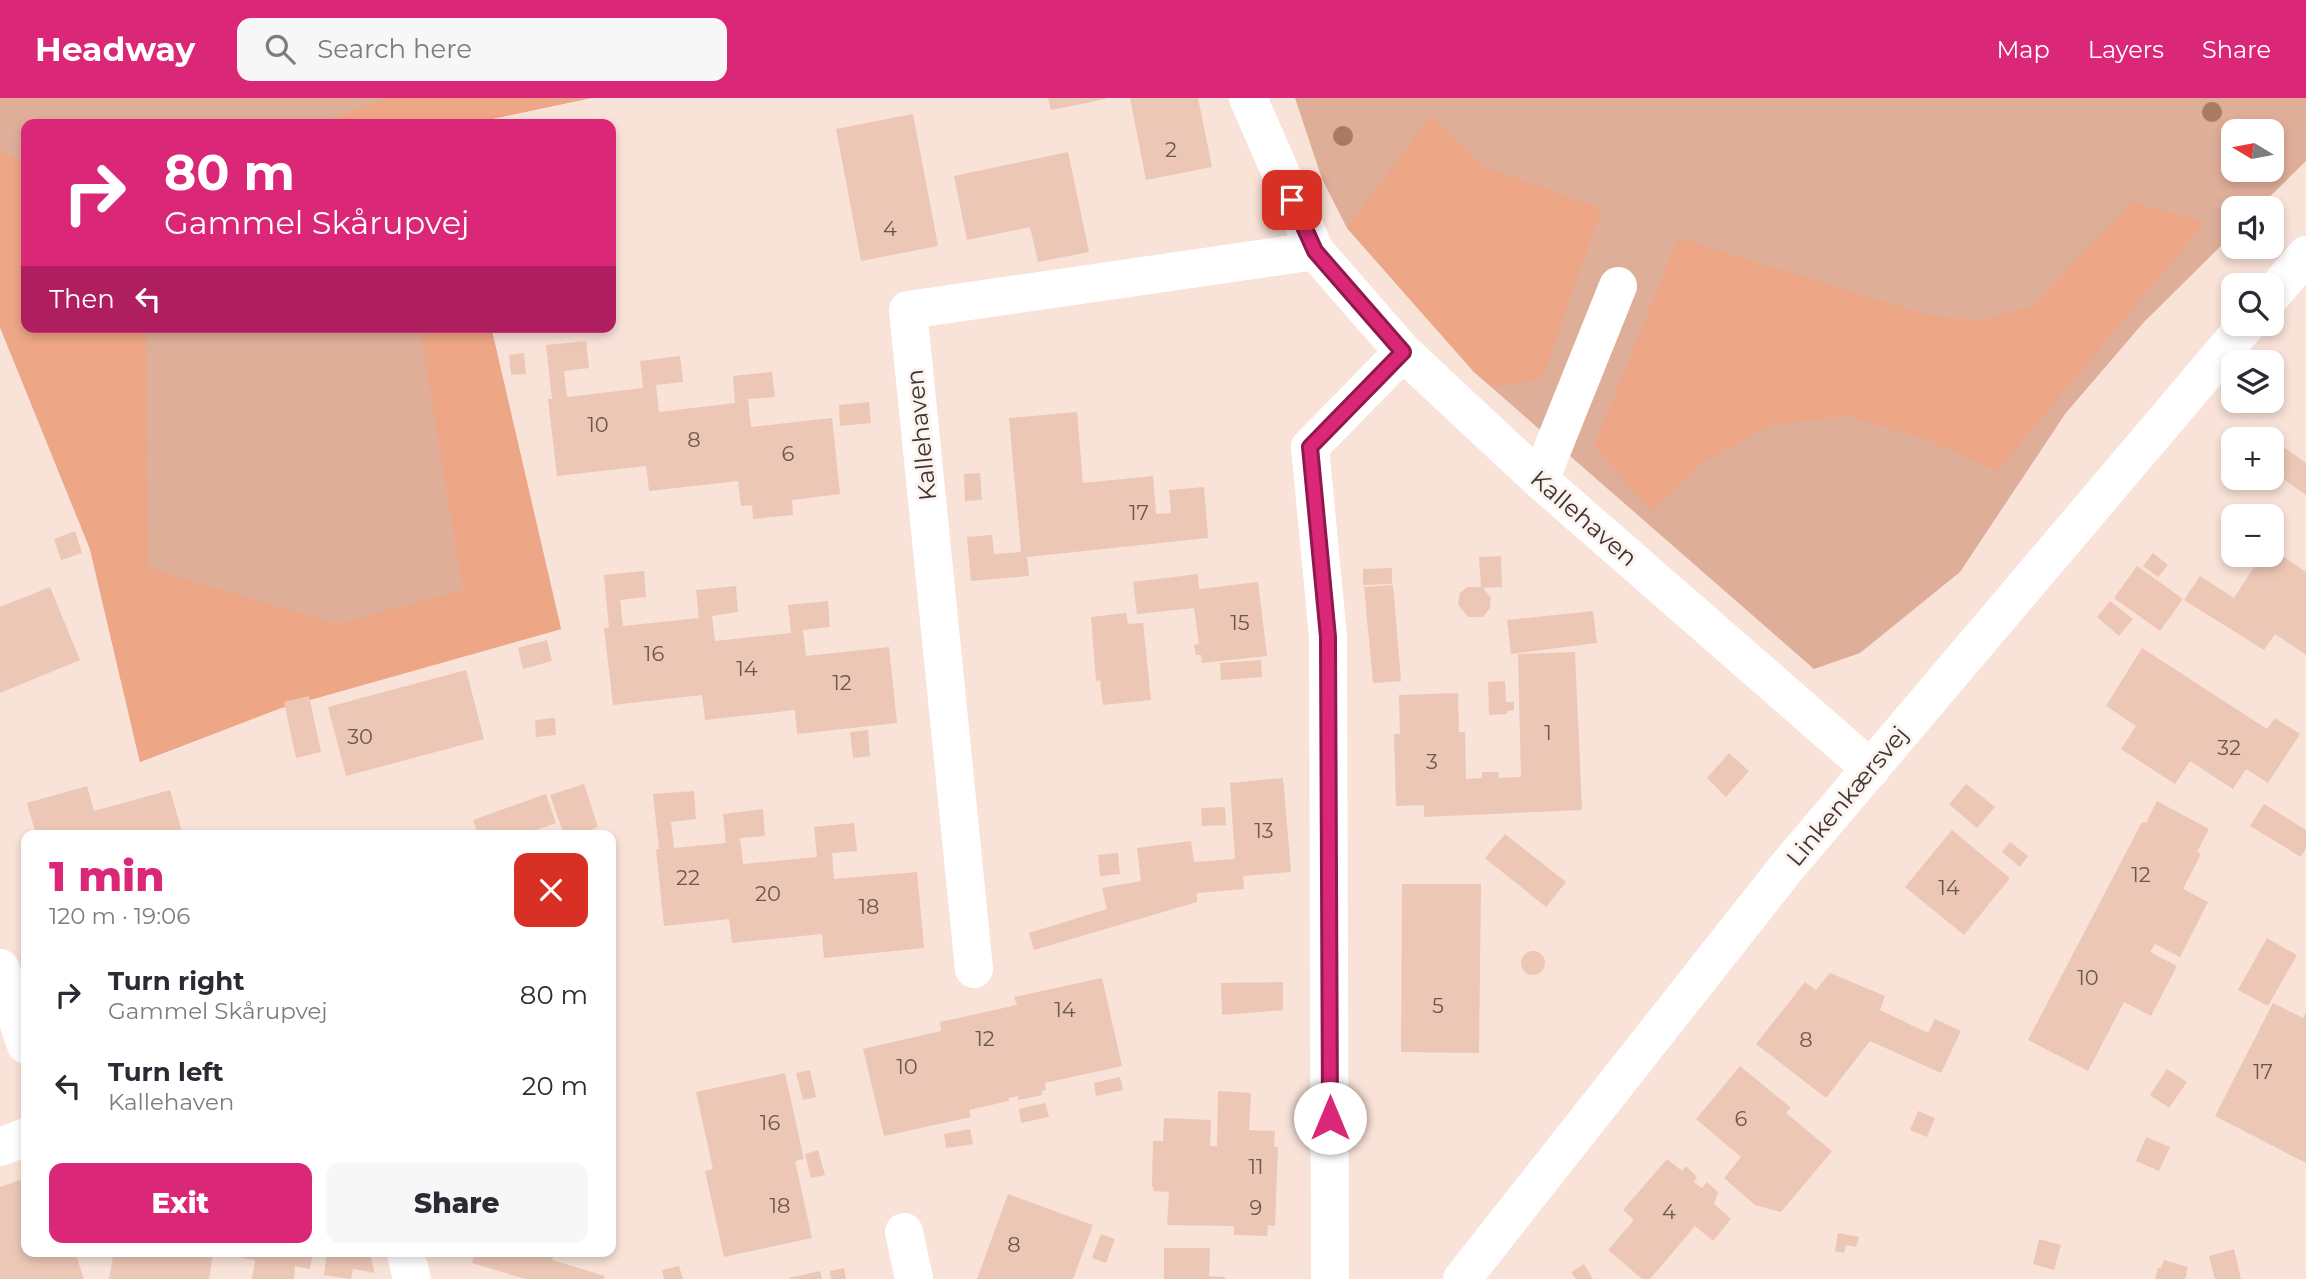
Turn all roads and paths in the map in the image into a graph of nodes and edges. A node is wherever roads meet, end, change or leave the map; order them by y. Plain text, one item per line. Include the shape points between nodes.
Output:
1 (1248, 98) edge
2 (1315, 251) junction
3 (2306, 255) edge
4 (2284, 281) edge
5 (1618, 286) dead end
6 (2237, 336) edge
7 (1403, 352) junction
8 (1540, 480) junction
9 (1871, 769) junction
10 (0, 968) edge
11 (974, 970) dead end
12 (21, 1030) edge
13 (21, 1139) edge
14 (0, 1147) edge
15 (904, 1232) dead end
16 (406, 1257) edge
17 (1330, 1277) dead end
18 (412, 1279) edge
19 (914, 1279) edge
20 (1462, 1279) edge

1 - 2 street, Kallehaven
2 - 7 street, Kallehaven
2 - 11 street, Kallehaven via 908,310
3 - 4 street
5 - 8 street
6 - 9 street, Linkenkærsvej
7 - 8 street, Kallehaven
7 - 17 street via 1310,447 1328,637
8 - 9 street, Kallehaven
9 - 20 street, Linkenkærsvej via 1787,867
10 - 12 street
13 - 14 street
15 - 19 street
16 - 18 street

